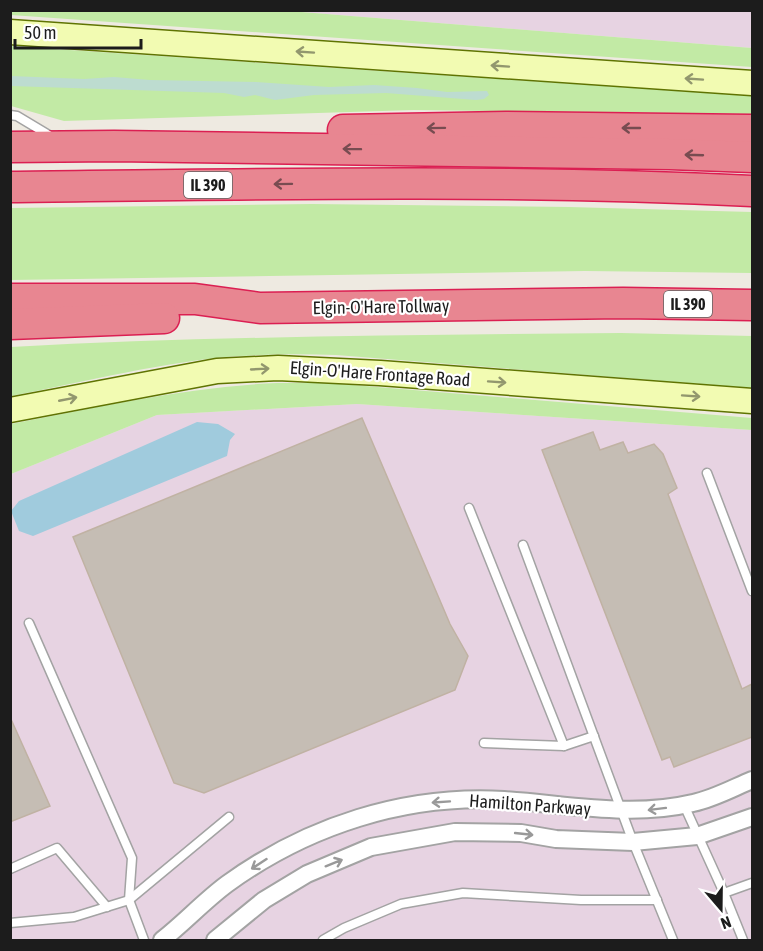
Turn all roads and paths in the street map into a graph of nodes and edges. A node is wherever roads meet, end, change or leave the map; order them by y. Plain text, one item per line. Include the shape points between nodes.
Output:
1 (10, 32) edge
2 (753, 83) edge
3 (10, 115) edge
4 (753, 130) edge
5 (68, 146) junction
6 (114, 146) junction
7 (10, 147) edge
8 (753, 157) edge
9 (10, 187) edge
10 (753, 190) edge
11 (10, 299) edge
12 (753, 305) edge
13 (260, 308) junction
14 (10, 324) edge
15 (753, 401) edge
16 (10, 410) edge
17 (707, 473) dead end
18 (469, 508) dead end
19 (523, 545) dead end
20 (753, 591) edge
21 (29, 623) dead end
22 (594, 736) junction
23 (484, 743) dead end
24 (564, 746) junction
25 (753, 780) edge
26 (684, 805) junction
27 (622, 810) junction
28 (229, 817) dead end
29 (753, 818) edge
30 (697, 836) junction
31 (633, 842) junction
32 (10, 868) edge
33 (753, 883) edge
34 (724, 893) junction
35 (129, 900) junction
36 (657, 900) junction
37 (107, 907) junction
38 (10, 923) edge
39 (144, 940) edge
40 (162, 940) edge
41 (215, 940) edge
42 (323, 940) edge
43 (673, 940) edge
44 (743, 940) edge

2 -> 1 main road
3 - 5 lane
4 -> 6 highway via 506,127 202,132
5 - 6 highway
5 - 7 highway
8 -> 6 highway
10 -> 9 highway, IL 390 via 405,183
11 - 13 highway, Elgin-O'Hare Tollway / IL 390 via 195,299
12 - 13 highway, Elgin-O'Hare Tollway / IL 390
13 - 14 highway via 184,317
16 -> 15 main road, Elgin-O'Hare Frontage Road via 217,371 278,368
17 - 20 lane
18 - 24 lane
19 - 22 lane
21 - 35 lane via 132,858
22 - 24 lane
22 - 27 lane
23 - 24 lane
25 - 26 street, Hamilton Parkway
26 -> 27 street, Hamilton Parkway
26 - 30 lane
27 - 31 lane
27 -> 40 street, Hamilton Parkway via 459,800 416,803 365,815 277,851 226,885
28 - 35 lane
29 - 30 street, Hamilton Parkway
30 - 31 street, Hamilton Parkway
30 - 34 lane
31 - 36 lane
41 -> 31 street, Hamilton Parkway via 264,900 307,874 371,848 455,832
32 - 37 lane via 57,848
33 - 34 lane
34 - 44 lane
35 - 37 lane
35 - 39 lane
36 - 42 lane via 463,893 401,904
36 - 43 lane
37 - 38 lane via 74,917

